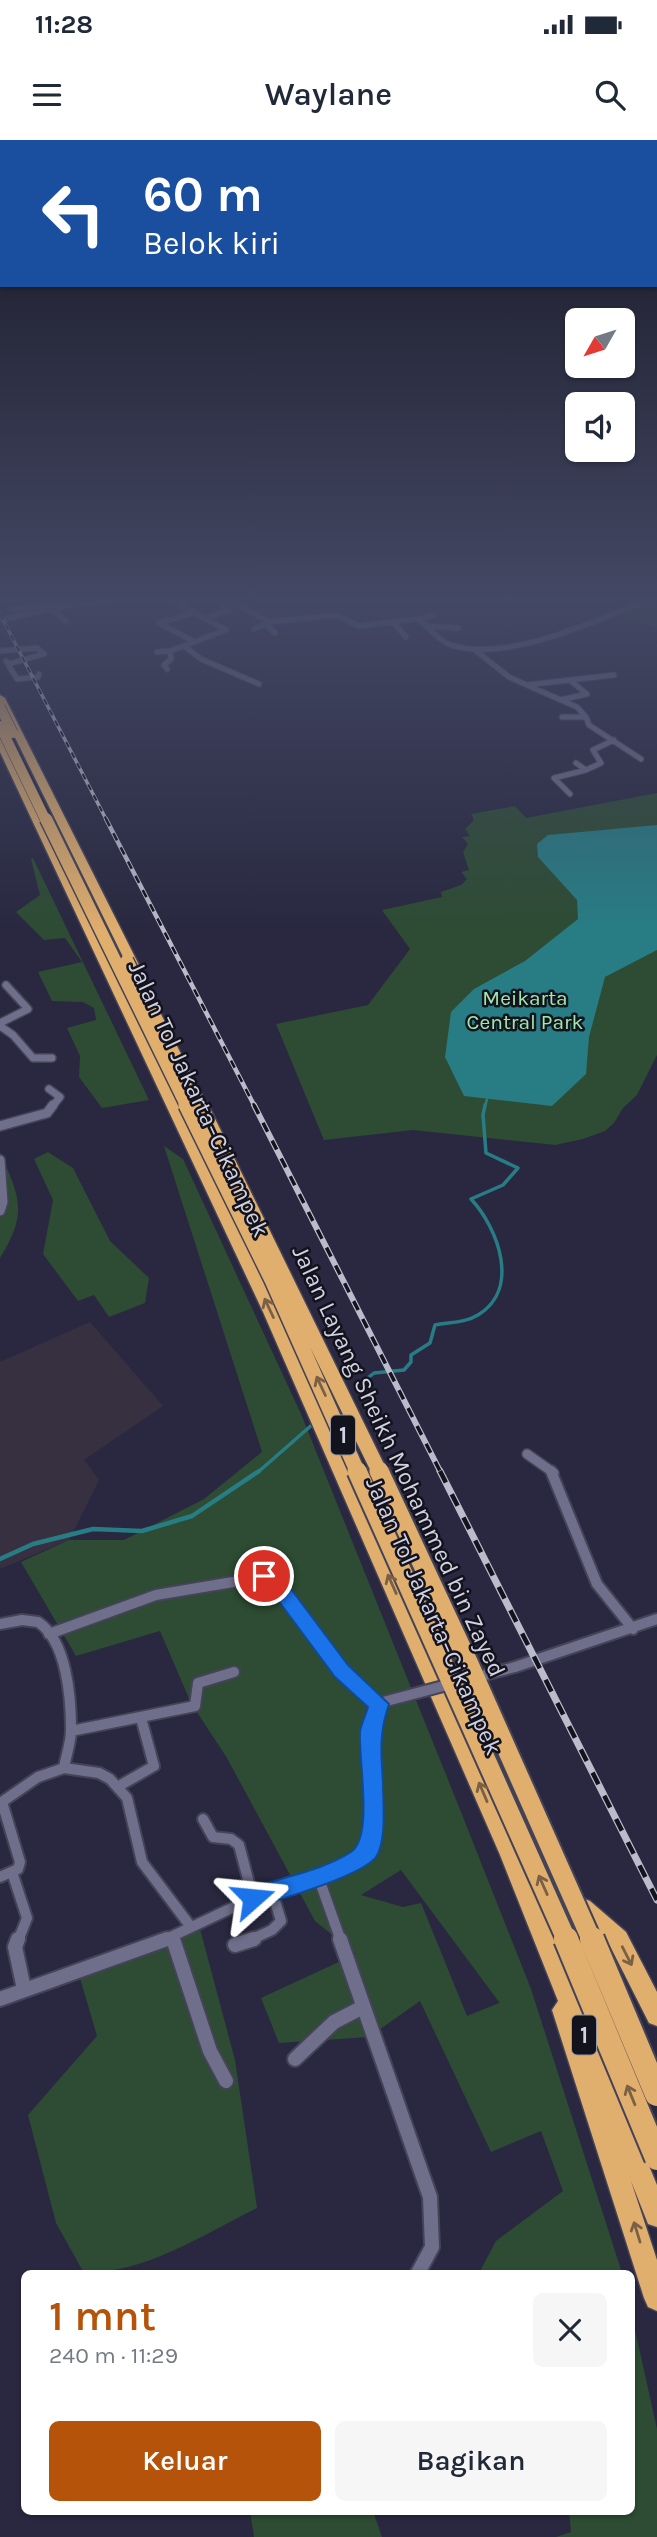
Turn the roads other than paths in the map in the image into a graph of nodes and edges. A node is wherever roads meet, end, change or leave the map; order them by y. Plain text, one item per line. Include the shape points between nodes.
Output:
1 (4, 707) edge
2 (574, 707) edge
3 (0, 708) edge
4 (586, 717) junction
5 (562, 718) dead end
6 (0, 726) edge
7 (614, 740) junction
8 (0, 742) edge
9 (641, 759) dead end
10 (576, 763) dead end
11 (586, 770) junction
12 (570, 794) dead end
13 (6, 985) dead end
14 (0, 1024) edge
15 (52, 1058) dead end
16 (49, 1089) dead end
17 (0, 1126) edge
18 (0, 1160) edge
19 (0, 1211) edge
20 (527, 1454) dead end
21 (657, 1619) edge
22 (0, 1624) edge
23 (633, 1629) junction
24 (49, 1634) junction
25 (234, 1672) dead end
26 (381, 1703) junction
27 (141, 1718) junction
28 (71, 1731) junction
29 (64, 1768) junction
30 (119, 1786) junction
31 (203, 1819) dead end
32 (510, 1855) junction
33 (6, 1875) edge
34 (318, 1876) junction
35 (272, 1891) junction
36 (253, 1898) junction
37 (582, 1908) junction
38 (191, 1927) junction
39 (172, 1937) junction
40 (235, 1945) dead end
41 (24, 1989) junction
42 (0, 1999) edge
43 (363, 2007) junction
44 (657, 2015) edge
45 (295, 2059) dead end
46 (226, 2081) dead end
47 (657, 2084) edge
48 (657, 2094) edge
49 (657, 2158) edge
50 (657, 2215) edge
51 (421, 2270) edge
52 (657, 2298) edge

1 - 37 highway, Jalan Tol Jakarta–Cikampek / 1 via 300,1293
2 - 4 street
3 - 48 highway, Jalan Layang Sheikh Mohammed bin Zayed / 1, bridge via 369,1447 606,1969
4 - 5 street
4 - 7 street via 589,725
49 -> 6 highway, Jalan Layang Sheikh Mohammed bin Zayed / 1, bridge via 584,1979 272,1280
7 - 9 street
7 - 11 street via 593,750 602,761
32 -> 8 highway, Jalan Tol Jakarta–Cikampek / 1 via 318,1419
10 - 11 street
11 - 12 street via 554,778
13 - 14 street via 28,1009
14 - 15 street via 33,1058
16 - 17 street via 60,1097 47,1113
18 - 19 street
20 - 23 street via 555,1474 597,1584
21 - 23 street
22 - 24 street via 30,1620 43,1625
23 - 26 street, bridge
24 - 26 street via 156,1595 269,1576 325,1652
24 - 28 street via 66,1684
25 - 27 street via 198,1683 195,1706
26 - 34 street via 370,1730 374,1818 368,1850
27 - 28 street
27 - 30 street via 153,1766
28 - 29 street
29 - 30 street via 99,1773
29 - 33 street via 38,1777 2,1802 20,1862
30 - 38 street via 127,1798 142,1862
31 - 36 street via 213,1837 239,1845
32 - 50 highway, Jalan Tol Jakarta–Cikampek / 1
52 -> 32 highway
33 - 41 street via 27,1918 15,1947
34 - 35 street
34 - 43 street
35 - 36 street
35 - 40 street via 281,1921 278,1926
36 - 38 street
37 -> 44 highway via 618,1939
37 - 47 highway, Jalan Tol Jakarta–Cikampek / 1
38 - 39 street
39 - 41 street
39 - 46 street via 210,2051
41 - 42 street
43 - 45 street via 334,2022
43 - 51 street via 430,2197 434,2235 432,2251

